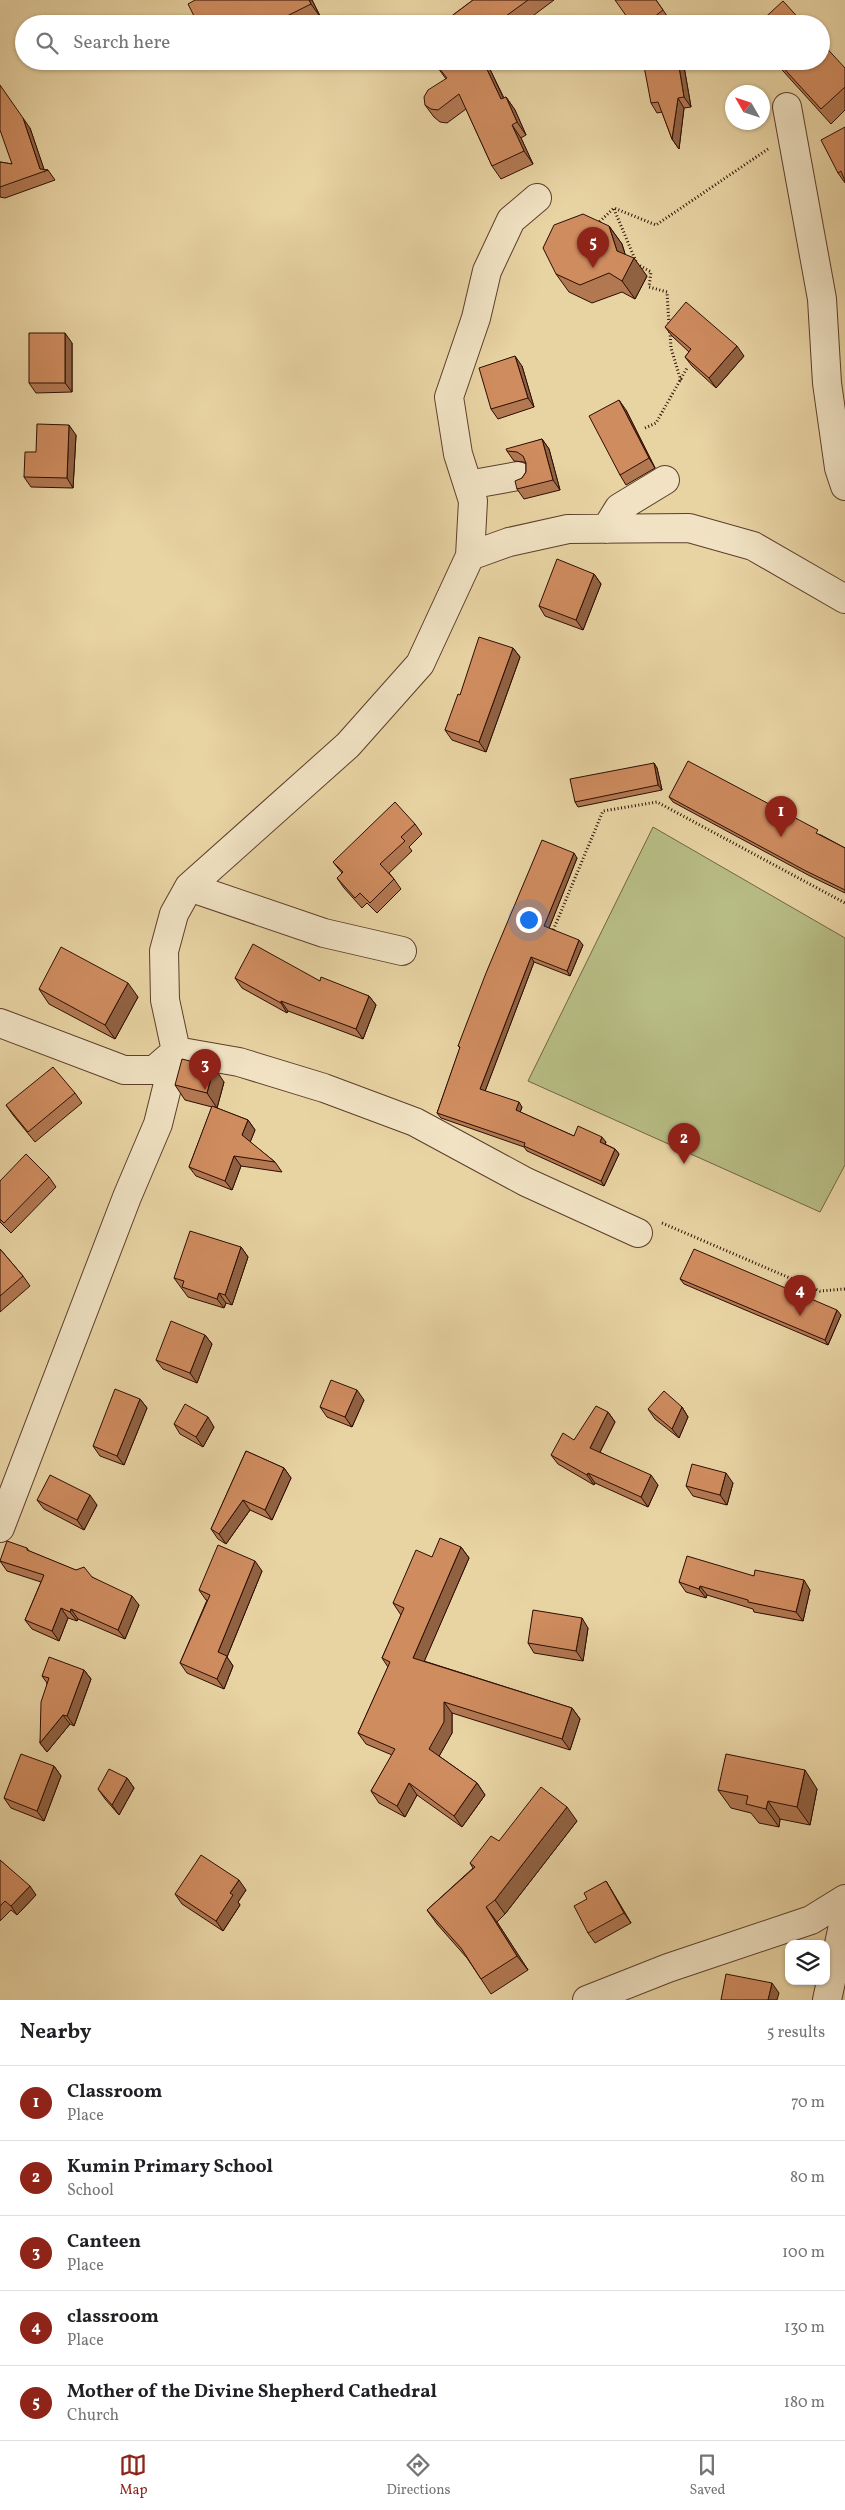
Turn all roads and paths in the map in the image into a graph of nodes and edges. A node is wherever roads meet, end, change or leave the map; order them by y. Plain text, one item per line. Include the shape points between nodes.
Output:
1 (787, 107) dead end
2 (793, 138) junction
3 (537, 198) dead end
4 (614, 208) junction
5 (595, 225) edge
6 (688, 368) edge
7 (681, 381) junction
8 (645, 428) dead end
9 (518, 476) dead end
10 (665, 480) dead end
11 (468, 485) junction
12 (845, 486) edge
13 (606, 529) junction
14 (470, 556) junction
15 (845, 599) edge
16 (189, 886) junction
17 (845, 903) edge
18 (552, 934) edge
19 (402, 951) dead end
20 (0, 1023) edge
21 (176, 1051) junction
22 (649, 1228) joint
23 (845, 1289) edge
24 (0, 1528) edge
25 (845, 1899) edge
26 (845, 1916) edge
27 (766, 1935) junction
28 (785, 1941) edge
29 (830, 1975) edge
30 (587, 2000) edge

1 - 2 street
2 - 4 path via 769,148 656,225
2 - 12 street via 822,299 827,383 839,468
3 - 11 street via 511,220 487,271 476,318 449,397 458,454
4 - 5 path
4 - 7 path via 637,264 651,272 649,286 667,292 671,348
6 - 7 path
7 - 8 path via 656,423
9 - 11 street
10 - 13 street via 619,508
11 - 14 street via 473,501
13 - 14 street via 568,529 509,542
13 - 15 street via 689,528 753,546
14 - 16 street via 420,664 348,744
16 - 19 street via 324,932
16 - 21 street via 174,914 164,950 165,1000
17 - 18 path via 657,802 604,811
20 - 21 street via 124,1070 154,1070
21 - 22 street via 239,1062 324,1088 415,1122 526,1182
21 - 24 street via 158,1124
22 - 23 path via 820,1290
25 - 27 street via 811,1920
26 - 29 street
27 - 28 street
27 - 30 street

